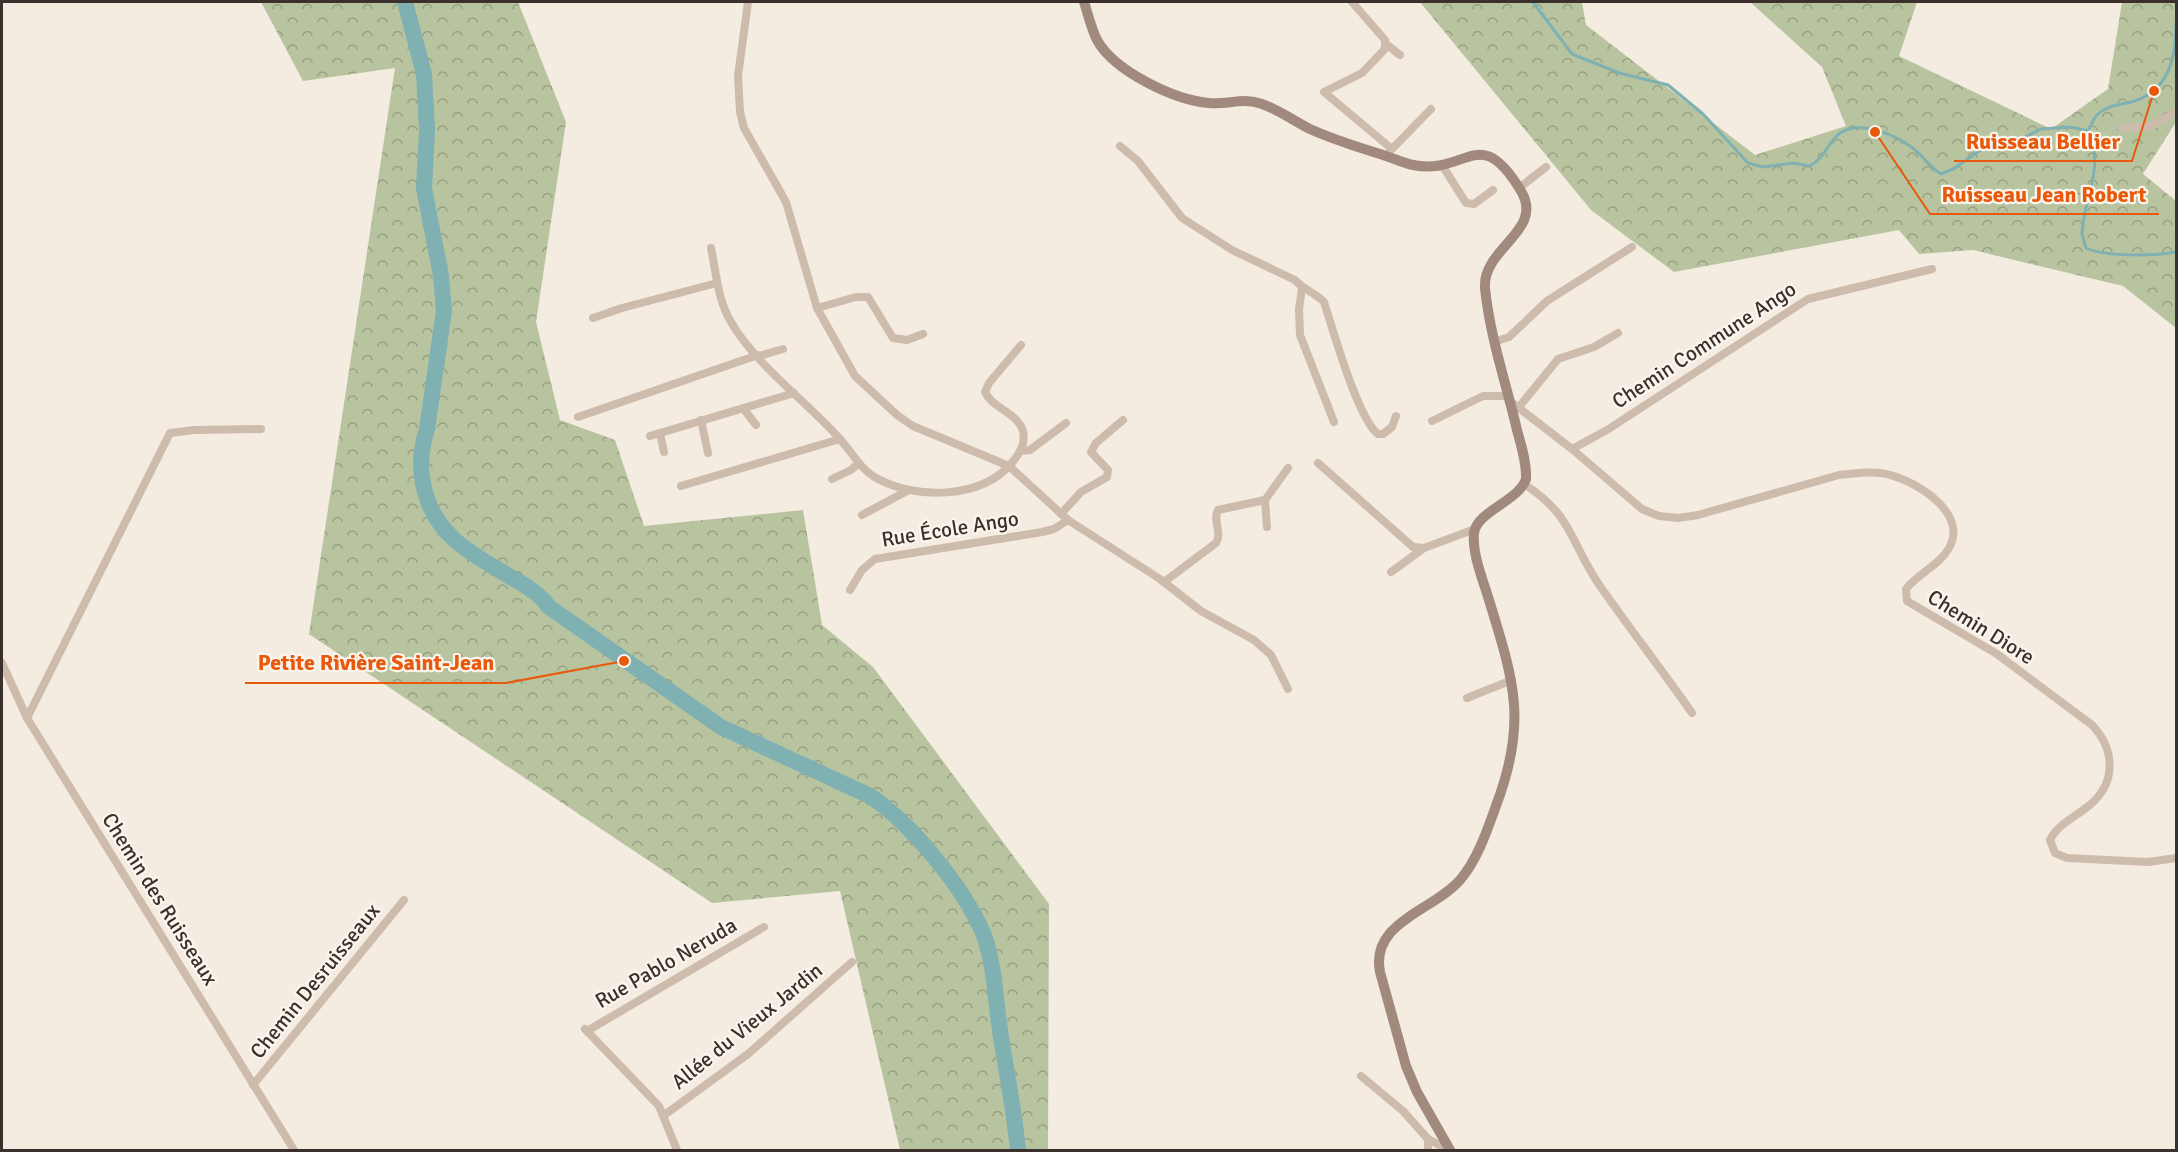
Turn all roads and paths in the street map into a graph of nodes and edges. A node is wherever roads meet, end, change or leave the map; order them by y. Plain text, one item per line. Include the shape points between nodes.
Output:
1 (747, 2) edge
2 (1083, 2) edge
3 (1352, 2) edge
4 (1386, 44) junction
5 (1400, 55) dead end
6 (1431, 109) dead end
7 (2176, 112) edge
8 (2122, 128) dead end
9 (1120, 146) dead end
10 (1389, 152) junction
11 (1442, 165) junction
12 (1546, 168) dead end
13 (1520, 188) junction
14 (1492, 190) dead end
15 (1632, 247) dead end
16 (711, 248) dead end
17 (1932, 269) dead end
18 (717, 283) junction
19 (1302, 288) junction
20 (817, 308) junction
21 (593, 318) dead end
22 (1618, 333) dead end
23 (923, 334) dead end
24 (1494, 342) junction
25 (1021, 345) dead end
26 (783, 349) dead end
27 (758, 356) junction
28 (795, 393) junction
29 (1513, 401) junction
30 (743, 408) junction
31 (1396, 416) dead end
32 (578, 417) dead end
33 (701, 420) junction
34 (1123, 420) dead end
35 (1432, 421) dead end
36 (1334, 422) dead end
37 (1066, 423) dead end
38 (756, 425) dead end
39 (261, 429) dead end
40 (660, 433) junction
41 (650, 436) dead end
42 (840, 439) junction
43 (1572, 449) junction
44 (1020, 451) junction
45 (664, 452) dead end
46 (708, 453) dead end
47 (858, 463) junction
48 (1318, 463) dead end
49 (1009, 466) junction
50 (1288, 468) dead end
51 (832, 479) dead end
52 (1524, 484) junction
53 (681, 486) dead end
54 (908, 491) junction
55 (1264, 500) junction
56 (1060, 514) junction
57 (862, 515) dead end
58 (1068, 520) junction
59 (1267, 527) dead end
60 (1475, 529) junction
61 (1424, 548) junction
62 (1391, 572) dead end
63 (1164, 582) junction
64 (850, 590) dead end
65 (2, 663) edge
66 (1512, 680) junction
67 (1288, 689) dead end
68 (1467, 698) dead end
69 (1692, 712) dead end
70 (27, 718) junction
71 (2176, 858) edge
72 (404, 900) dead end
73 (764, 927) dead end
74 (852, 962) dead end
75 (1361, 1076) dead end
76 (254, 1085) junction
77 (663, 1116) junction
78 (1428, 1139) junction
79 (294, 1150) edge
80 (677, 1150) edge
81 (1428, 1150) edge
82 (1449, 1150) edge

1 - 20 street, Rue École Ango via 738,76 740,112 752,144 790,212
2 - 10 street via 1096,39 1111,58 1158,87 1200,102 1241,99 1259,103 1322,134
3 - 4 street
4 - 5 street
4 - 10 street via 1362,73 1324,92
6 - 10 street
7 - 8 street via 2151,126
9 - 19 street via 1138,161 1182,218 1232,250 1295,280
10 - 11 street via 1412,165
11 - 13 street via 1483,153 1500,164
11 - 14 street via 1466,203 1474,204
12 - 13 street
13 - 24 street via 1526,200 1527,217 1491,261 1485,279
15 - 24 street via 1547,301 1509,336
16 - 18 street
17 - 43 street, Chemin Commune Ango via 1808,299
18 - 21 street
18 - 27 street via 725,312
19 - 31 street via 1324,302 1371,427 1383,435
19 - 36 street via 1300,335
20 - 23 street via 863,296 871,300 893,338 908,340
20 - 49 street, Rue École Ango via 855,376 897,415 933,436
22 - 29 street via 1594,347 1558,359
24 - 29 street
25 - 44 street via 985,392 1021,427 1024,434
26 - 27 street
27 - 28 street
27 - 32 street
28 - 30 street
28 - 42 street
29 - 35 street via 1483,396
29 - 43 street, Chemin Diore
29 - 52 street via 1526,473
30 - 33 street
30 - 38 street
33 - 40 street
33 - 46 street
34 - 56 street via 1091,452 1108,470 1107,477 1081,492
37 - 44 street via 1030,450
39 - 70 street via 170,433
40 - 41 street
40 - 45 street
42 - 47 street
42 - 53 street
43 - 71 street, Chemin Diore via 1626,498 1659,516 1698,514 1839,475 1863,472 1897,477 1931,495 1945,511 1952,539 1946,553 1906,590 1906,601 1997,654 2092,725 2103,736 2109,751 2110,770 2103,788 2091,804 2054,832 2050,840 2055,853 2067,858 2148,862
44 - 49 street
47 - 51 street
47 - 54 street via 874,477
48 - 61 street via 1405,542
49 - 54 street via 994,480 976,486 923,493
49 - 56 street, Rue École Ango
50 - 55 street
52 - 60 street
52 - 69 street via 1564,519 1599,584
54 - 57 street
55 - 59 street
55 - 63 street via 1218,510 1215,518 1220,535 1216,543
56 - 58 street, Rue École Ango
58 - 63 street, Rue École Ango
58 - 64 street, Rue École Ango via 1054,530 875,559 862,570
60 - 61 street
60 - 66 street via 1482,578
61 - 62 street
63 - 67 street, Rue École Ango via 1201,612 1264,648
65 - 70 street, Chemin des Ruisseaux
66 - 68 street
66 - 82 street via 1516,708 1507,775 1472,862 1449,891 1394,927 1379,951 1380,972 1406,1066
70 - 76 street, Chemin des Ruisseaux
72 - 76 street, Chemin Desruisseaux
73 - 77 street, Rue Pablo Neruda via 586,1029 659,1106
74 - 77 street, Allée du Vieux Jardin via 748,1054
75 - 78 street via 1403,1111
76 - 79 street, Chemin des Ruisseaux
77 - 80 street, Rue Pablo Neruda
78 - 81 street
78 - 82 street

